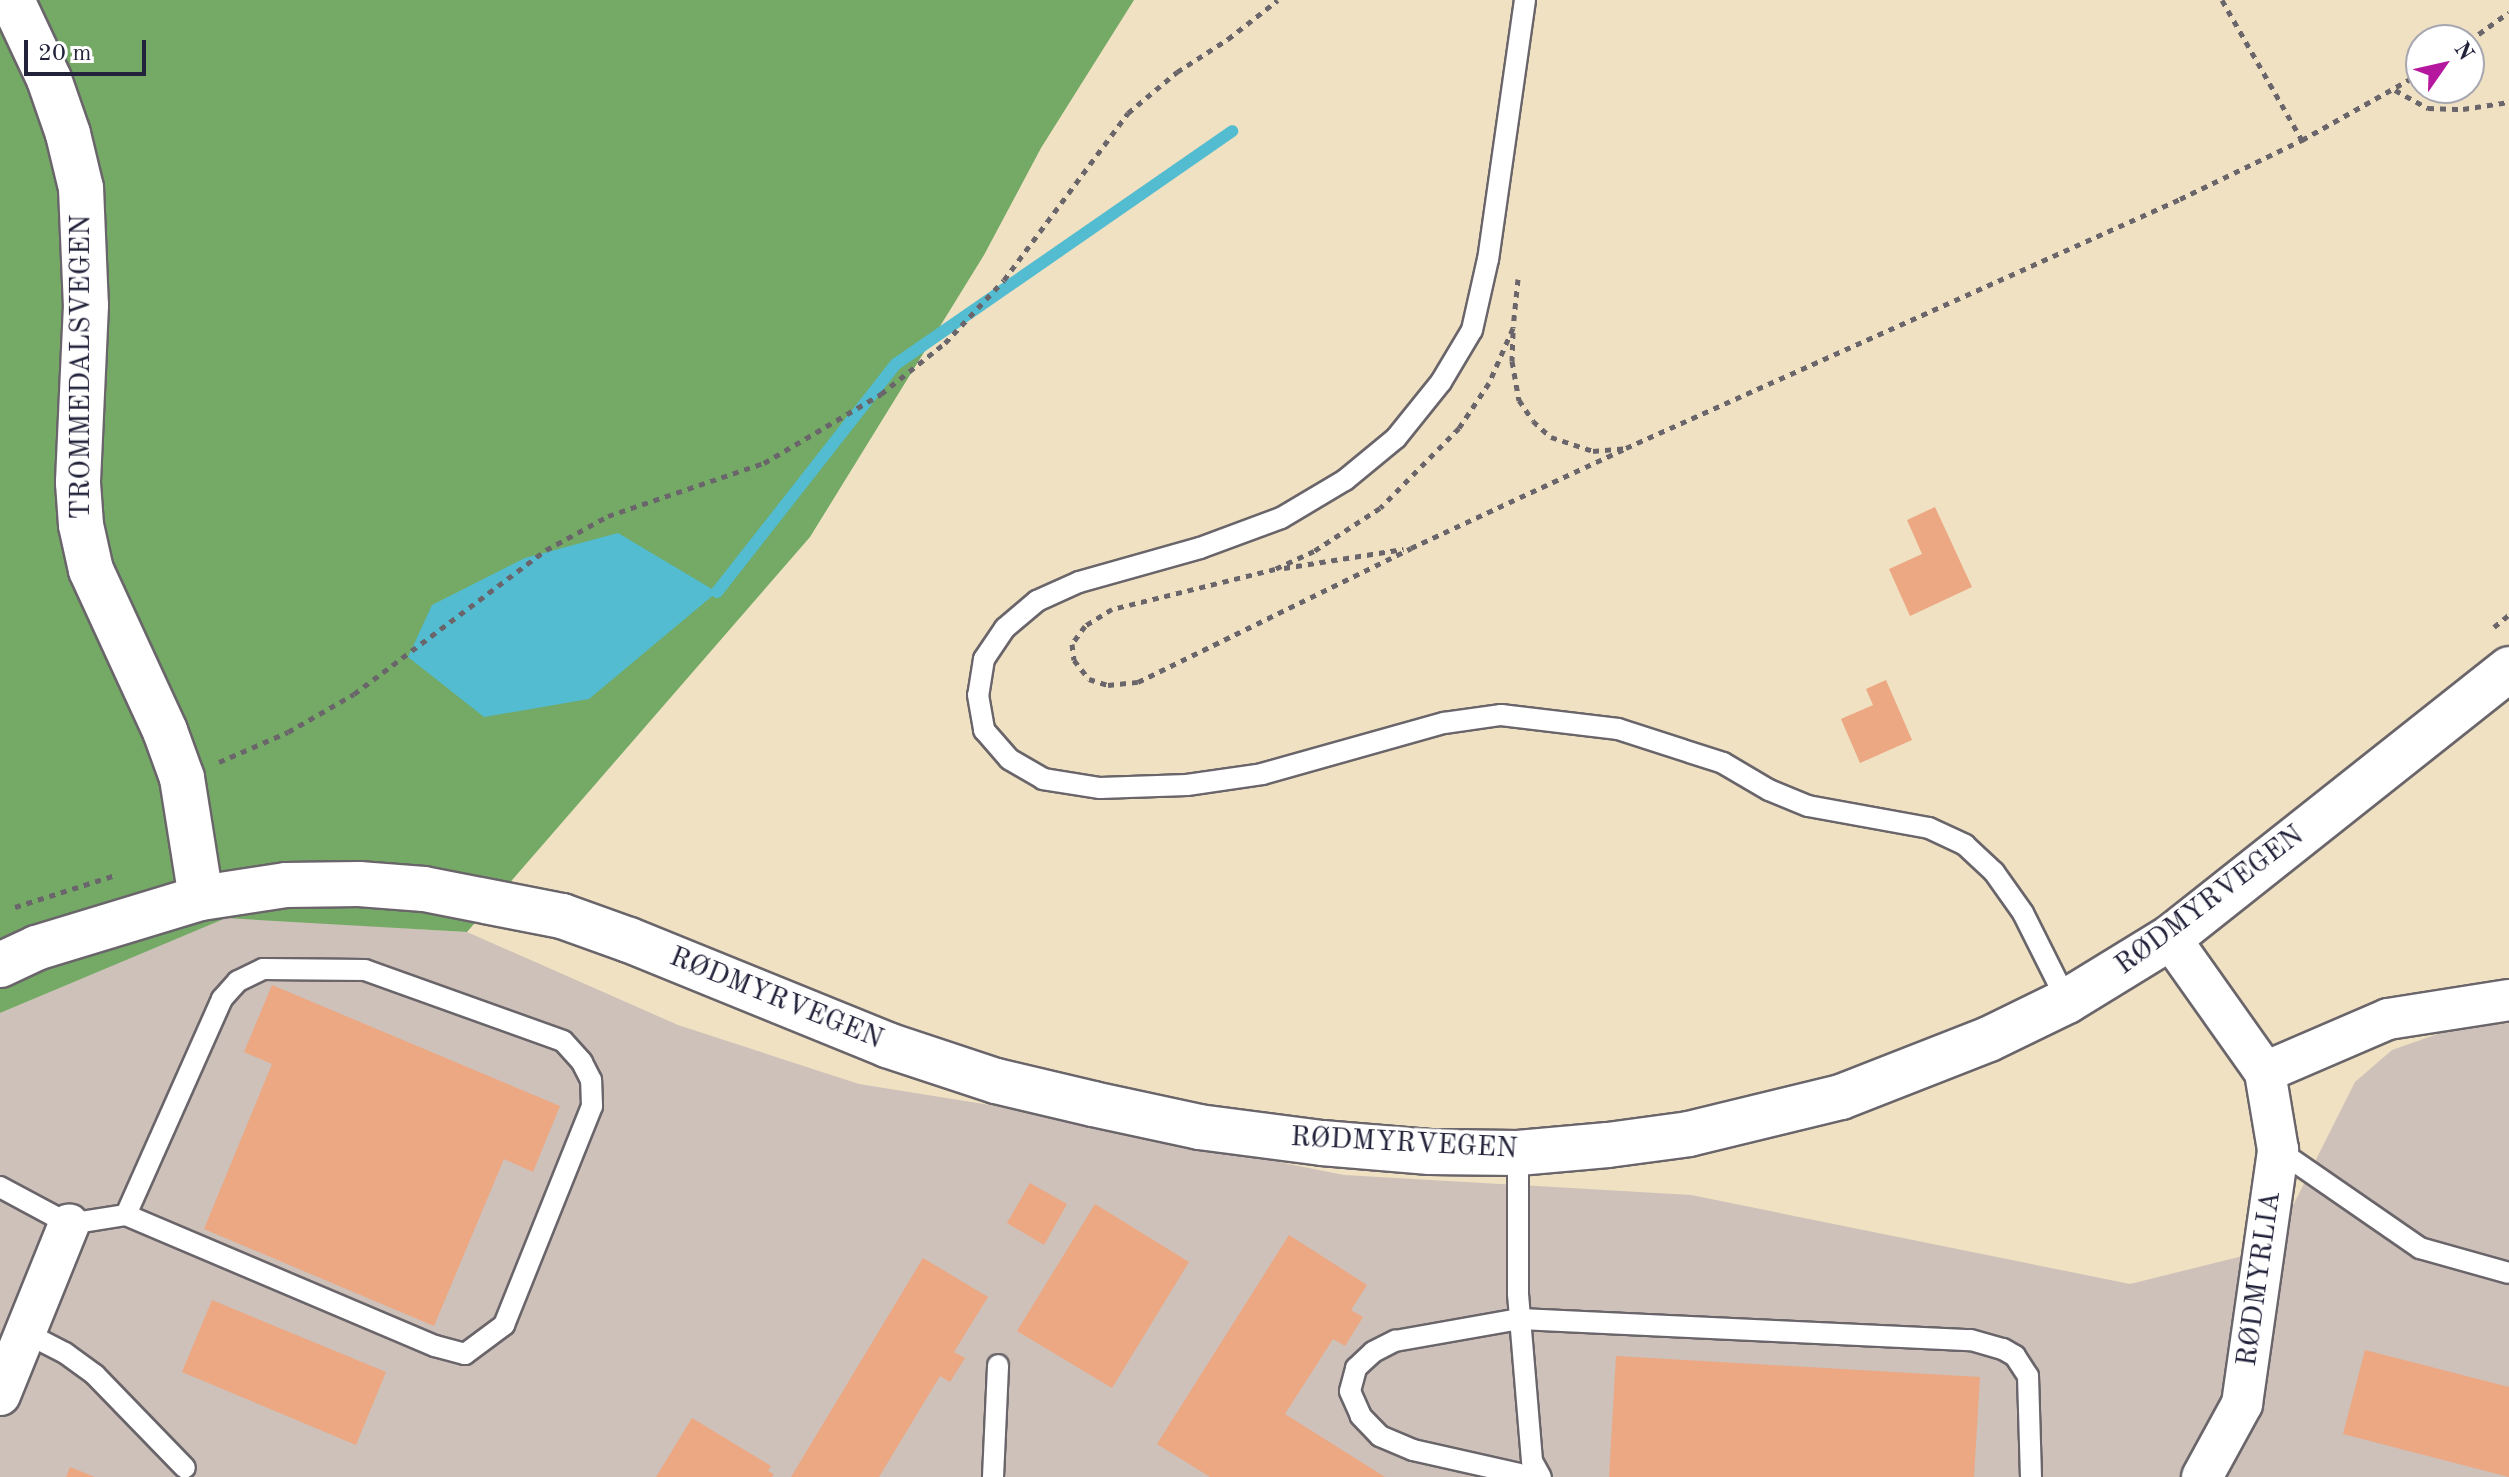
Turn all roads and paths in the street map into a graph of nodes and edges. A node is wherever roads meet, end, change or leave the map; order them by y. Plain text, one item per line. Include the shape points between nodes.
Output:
1 (12, 0) edge
2 (1278, 0) edge
3 (1525, 0) edge
4 (2222, 0) edge
5 (2509, 12) edge
6 (2485, 29) edge
7 (2405, 83) edge
8 (2395, 90) junction
9 (2509, 102) edge
10 (2302, 140) junction
11 (1513, 328) dead end
12 (1411, 548) dead end
13 (1275, 569) dead end
14 (2509, 615) edge
15 (2485, 634) dead end
16 (2509, 669) edge
17 (182, 778) junction
18 (201, 898) junction
19 (2170, 938) junction
20 (0, 965) edge
21 (2509, 1000) edge
22 (2067, 1001) junction
23 (2265, 1072) junction
24 (2278, 1150) junction
25 (1518, 1153) junction
26 (0, 1187) edge
27 (126, 1215) junction
28 (69, 1224) junction
29 (2509, 1273) edge
30 (1520, 1319) junction
31 (26, 1333) junction
32 (998, 1365) dead end
33 (0, 1395) edge
34 (185, 1468) dead end
35 (993, 1477) edge
36 (1533, 1477) edge
37 (1541, 1477) edge
38 (2031, 1477) edge
39 (2202, 1477) edge

1 - 17 street, TROMMEDALSVEGEN via 49,79 81,188 86,305 81,525 91,570
2 - 17 path via 1128,113 1004,280 945,343 881,394 764,463 608,516 546,550 354,694 288,732
3 - 22 lane via 1488,259 1472,330 1441,382 1396,438 1345,480 1281,518 1200,548 1079,582 1037,601 1005,628 984,659 978,695 984,730 1009,759 1043,779 1100,788 1187,785 1262,774 1444,723 1501,715 1618,729 1723,763 1808,806 1929,828 1965,845 1994,872 2023,913
4 - 10 path
5 - 6 path
7 - 8 path
8 - 9 path via 2428,108
8 - 10 path
10 - 11 path via 2036,266 1626,448 1593,451 1551,437 1533,421 1519,400
12 - 13 path
14 - 15 path
16 - 19 street, RØDMYRVEGEN
17 - 18 street, TROMMEDALSVEGEN
18 - 20 street via 36,948
18 - 25 street, RØDMYRVEGEN via 286,885 359,884 495,901 562,916 629,940 887,1045 996,1081 1199,1127 1430,1152
19 - 22 street, RØDMYRVEGEN
19 - 23 street, RØDMYRLIA
21 - 23 street via 2388,1019
22 - 25 street, RØDMYRVEGEN via 1925,1066 1779,1115 1689,1134
23 - 24 street, RØDMYRLIA
24 - 29 lane via 2420,1248
24 - 39 street, RØDMYRLIA via 2242,1404
25 - 30 lane
26 - 28 lane
27 - 27 lane via 222,999 238,981 263,969 365,970 563,1041 591,1080 592,1106 504,1325 465,1354
27 - 28 lane
28 - 31 street
30 - 36 lane via 1395,1341 1356,1368 1350,1391 1361,1416 1380,1436 1413,1450
30 - 37 lane via 1532,1461
30 - 38 lane via 1971,1340 2003,1349 2015,1356 2028,1376
31 - 33 street
31 - 34 lane via 95,1375
32 - 35 lane

